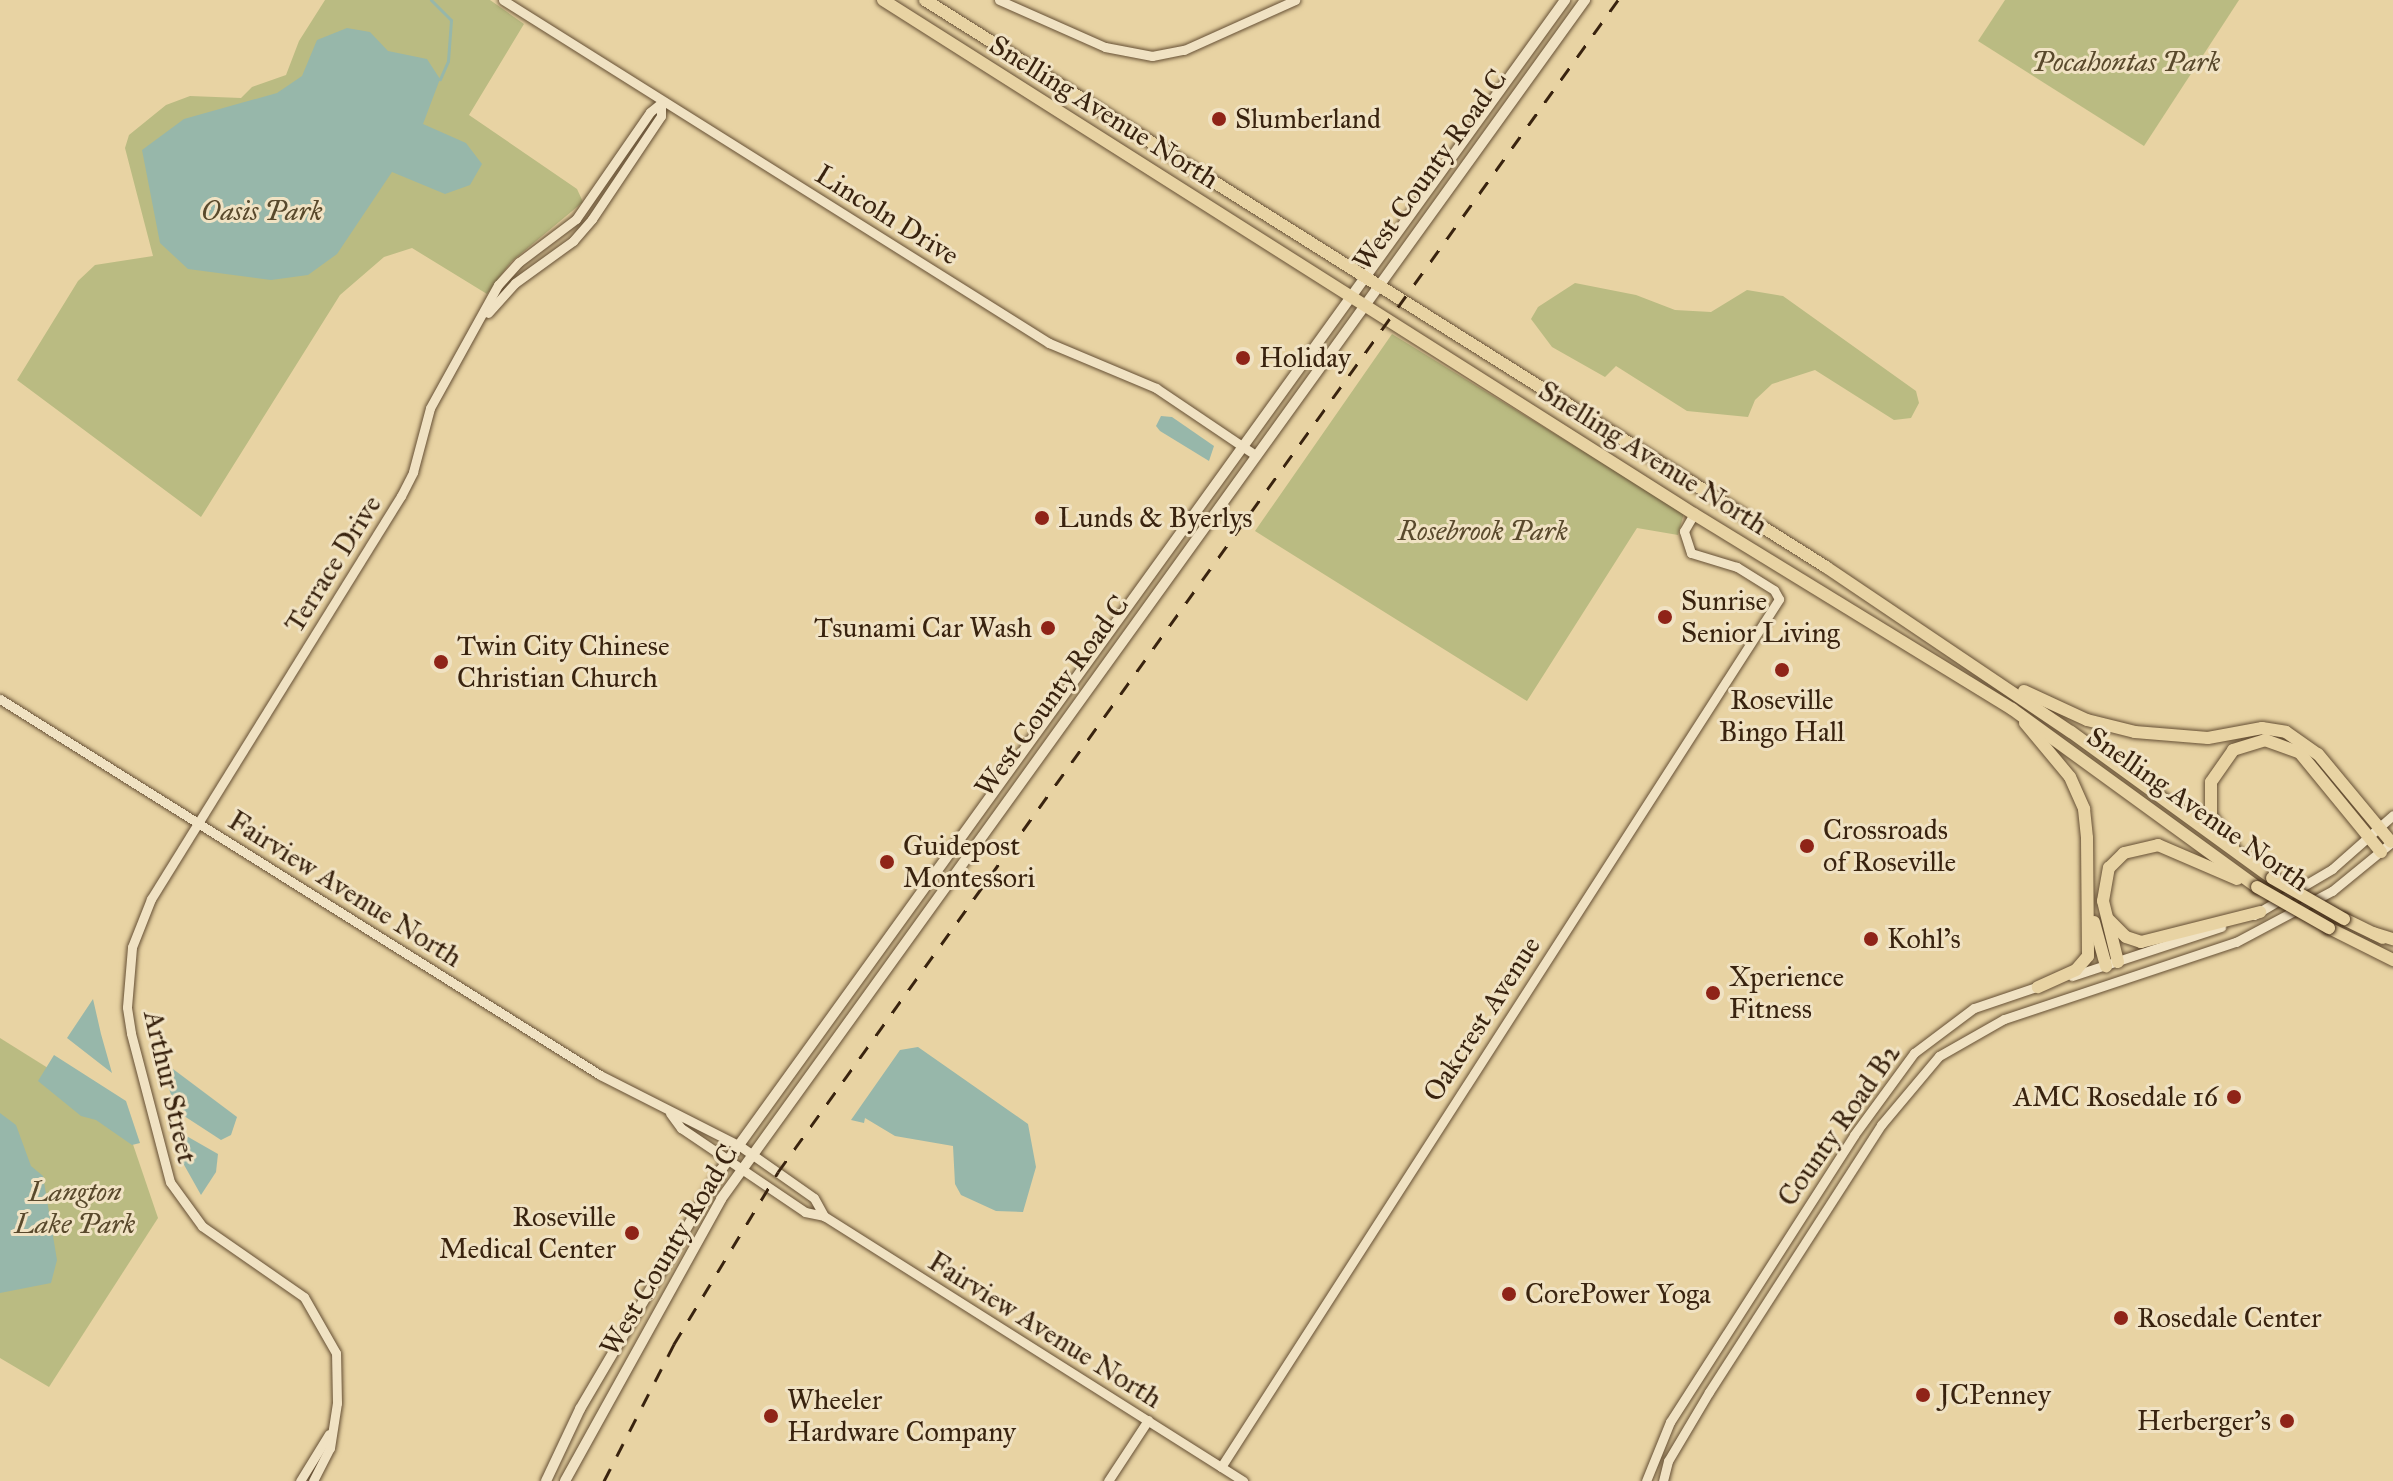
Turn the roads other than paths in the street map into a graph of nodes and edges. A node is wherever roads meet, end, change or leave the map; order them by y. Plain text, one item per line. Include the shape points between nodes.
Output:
1 (503, 0) edge
2 (883, 0) edge
3 (925, 0) edge
4 (999, 0) edge
5 (1295, 0) edge
6 (1565, 0) edge
7 (1585, 0) edge
8 (1524, 54) junction
9 (1526, 78) junction
10 (1363, 274) junction
11 (1377, 284) junction
12 (1349, 295) junction
13 (1363, 304) junction
14 (483, 319) junction
15 (1240, 444) junction
16 (1254, 454) junction
17 (1694, 514) junction
18 (1965, 659) junction
19 (0, 699) edge
20 (2012, 709) junction
21 (2393, 815) edge
22 (199, 823) junction
23 (2380, 829) junction
24 (2370, 838) junction
25 (2392, 841) edge
26 (2381, 852) junction
27 (2259, 870) junction
28 (2086, 880) junction
29 (2254, 886) junction
30 (2103, 912) junction
31 (2260, 912) junction
32 (2393, 941) edge
33 (2393, 960) edge
34 (2112, 964) junction
35 (2124, 981) junction
36 (2112, 985) junction
37 (2038, 987) junction
38 (669, 1112) junction
39 (740, 1146) junction
40 (753, 1155) junction
41 (729, 1161) junction
42 (742, 1170) junction
43 (824, 1216) junction
44 (1148, 1420) junction
45 (329, 1434) junction
46 (1221, 1467) junction
47 (300, 1481) edge
48 (313, 1481) edge
49 (546, 1481) edge
50 (565, 1481) edge
51 (1108, 1481) edge
52 (1243, 1481) edge
53 (1646, 1481) edge
54 (1663, 1481) edge

1 - 15 street, Lincoln Drive via 1049,343 1156,388
2 - 12 highway, Snelling Avenue North
3 - 10 highway, Snelling Avenue North
4 - 5 street via 1105,47 1152,56 1192,47
6 - 8 main road, West County Road C
7 - 9 main road, West County Road C
8 - 9 main road
8 - 10 main road, West County Road C
9 - 11 main road, West County Road C
10 - 11 highway, Snelling Avenue North
10 - 12 main road, West County Road C
11 - 13 main road, West County Road C
11 - 18 highway, Snelling Avenue North
12 - 13 highway, Snelling Avenue North
12 - 15 main road, West County Road C
13 - 16 main road, West County Road C
13 - 17 highway, Snelling Avenue North
14 - 14 street, Terrace Drive via 521,277 573,241 592,219 661,116 661,103 576,219 505,276
14 - 22 street, Terrace Drive via 430,408 401,496
15 - 16 street, Lincoln Drive
15 - 39 main road, West County Road C
16 - 40 main road, West County Road C
17 - 20 highway, Snelling Avenue North
17 - 46 street, Oakcrest Avenue via 1684,531 1691,553 1737,567 1778,595
18 - 23 highway via 2064,711 2135,732 2208,738 2262,728 2286,732 2318,754
18 - 27 highway, Snelling Avenue North
19 - 22 street, Fairview Avenue North
20 - 28 highway via 2057,757 2078,792 2087,838
20 - 29 highway, Snelling Avenue North
21 - 23 street, County Road B2
22 - 38 street, Fairview Avenue North via 600,1075
22 - 45 street, Arthur Street via 139,922 128,980 133,1042 160,1156 190,1214 304,1297 336,1353 337,1403
23 - 24 street, County Road B2
23 - 25 highway
24 - 26 highway
24 - 27 highway via 2298,751 2277,741 2254,741 2233,750 2218,765 2209,805 2220,834
24 - 31 street, County Road B2 via 2321,877
25 - 26 street, County Road B2
26 - 35 street, County Road B2 via 2287,917 2216,951
27 - 32 highway, Snelling Avenue North, bridge
28 - 34 highway
28 - 37 highway via 2088,956 2076,970
29 - 30 highway via 2158,845 2142,845 2109,868
29 - 33 highway, Snelling Avenue North, bridge
30 - 31 highway via 2126,937 2141,942
30 - 34 highway
31 - 34 street, County Road B2
34 - 35 street
34 - 36 street
34 - 37 street, County Road B2
35 - 36 street, County Road B2
36 - 54 street, County Road B2 via 1982,1027 1918,1076 1709,1392 1668,1461
37 - 53 street, County Road B2 via 1974,1008 1935,1034 1905,1065 1670,1422
38 - 39 street, Fairview Avenue North
38 - 41 street, Fairview Avenue North via 681,1128
39 - 40 street, Fairview Avenue North
39 - 41 main road, West County Road C
40 - 42 main road, West County Road C
40 - 43 street, Fairview Avenue North via 814,1198
41 - 42 street, Fairview Avenue North
41 - 49 main road, West County Road C via 625,1330
42 - 43 street, Fairview Avenue North via 805,1212
42 - 50 main road, West County Road C
43 - 44 street, Fairview Avenue North
44 - 46 street, Fairview Avenue North
44 - 51 street
45 - 47 street
45 - 48 street via 330,1448
46 - 52 street, Fairview Avenue North

